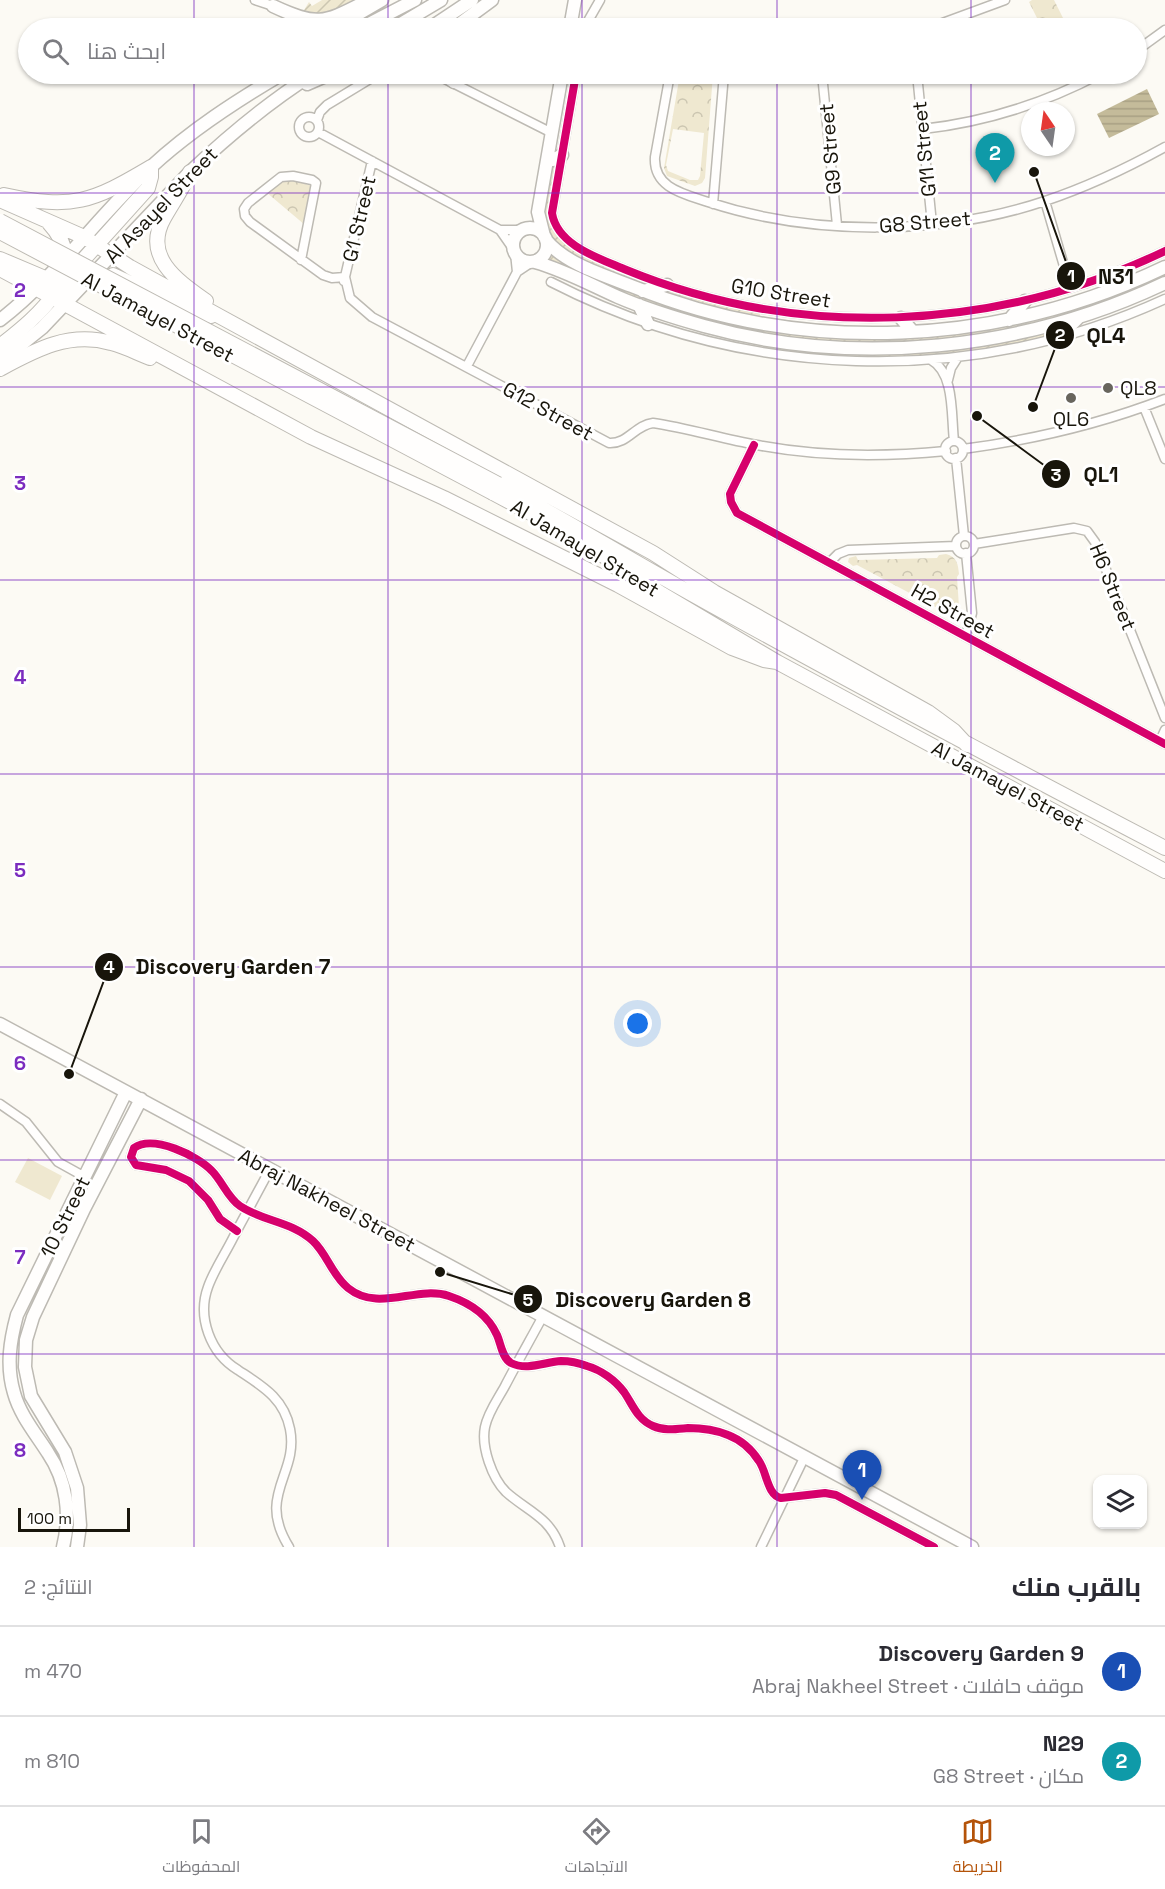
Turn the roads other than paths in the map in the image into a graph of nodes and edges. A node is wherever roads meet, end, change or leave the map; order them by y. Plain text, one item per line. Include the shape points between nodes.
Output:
1 (255, 0) edge
2 (369, 0) edge
3 (382, 0) edge
4 (415, 0) edge
5 (441, 0) edge
6 (472, 0) edge
7 (492, 0) edge
8 (575, 0) edge
9 (600, 0) edge
10 (1005, 0) edge
11 (269, 5) joint
12 (300, 18) edge
13 (326, 18) edge
14 (350, 18) edge
15 (380, 18) edge
16 (411, 18) edge
17 (445, 18) edge
18 (468, 18) edge
19 (572, 18) edge
20 (590, 18) edge
21 (956, 18) edge
22 (1165, 30) edge
23 (1147, 44) edge
24 (262, 84) edge
25 (264, 84) edge
26 (299, 84) edge
27 (311, 84) edge
28 (362, 84) edge
29 (458, 84) edge
30 (560, 84) edge
31 (574, 84) edge
32 (668, 84) edge
33 (722, 84) edge
34 (823, 84) edge
35 (918, 84) edge
36 (1080, 84) edge
37 (257, 88) junction
38 (272, 104) junction
39 (317, 120) junction
40 (923, 129) junction
41 (318, 132) junction
42 (552, 133) junction
43 (1165, 147) edge
44 (562, 155) junction
45 (548, 160) junction
46 (372, 161) junction
47 (151, 167) junction
48 (189, 172) junction
49 (0, 195) edge
50 (0, 200) edge
51 (1045, 201) junction
52 (713, 204) junction
53 (538, 212) junction
54 (0, 221) edge
55 (47, 221) junction
56 (932, 224) junction
57 (837, 225) junction
58 (500, 230) junction
59 (524, 230) junction
60 (0, 232) edge
61 (84, 237) junction
62 (545, 238) junction
63 (96, 245) junction
64 (1165, 251) edge
65 (515, 252) junction
66 (112, 255) junction
67 (66, 256) junction
68 (0, 259) edge
69 (301, 260) junction
70 (533, 262) junction
71 (1165, 267) edge
72 (0, 269) edge
73 (95, 270) junction
74 (517, 272) junction
75 (1066, 273) junction
76 (62, 277) junction
77 (345, 277) junction
78 (551, 282) dead end
79 (1090, 283) junction
80 (1165, 284) edge
81 (667, 285) junction
82 (35, 289) junction
83 (643, 291) junction
84 (1055, 293) junction
85 (52, 297) junction
86 (1165, 299) edge
87 (1025, 301) junction
88 (65, 304) junction
89 (639, 305) junction
90 (219, 316) junction
91 (1080, 316) junction
92 (901, 318) junction
93 (0, 320) edge
94 (1009, 320) junction
95 (648, 324) junction
96 (913, 332) junction
97 (1058, 338) junction
98 (0, 346) edge
99 (958, 357) junction
100 (0, 359) edge
101 (931, 360) junction
102 (175, 363) junction
103 (467, 366) junction
104 (0, 369) edge
105 (948, 381) junction
106 (1165, 399) edge
107 (1144, 407) junction
108 (954, 441) junction
109 (754, 445) junction
110 (963, 449) junction
111 (946, 451) junction
112 (956, 458) junction
113 (1165, 459) edge
114 (495, 488) junction
115 (964, 536) junction
116 (974, 544) junction
117 (956, 546) junction
118 (966, 553) junction
119 (830, 562) junction
120 (966, 636) junction
121 (777, 662) junction
122 (1165, 718) edge
123 (1165, 730) edge
124 (1163, 742) edge
125 (967, 745) junction
126 (1165, 848) edge
127 (1165, 871) edge
128 (0, 1024) edge
129 (126, 1092) junction
130 (141, 1099) junction
131 (0, 1104) edge
132 (270, 1169) junction
133 (87, 1172) junction
134 (97, 1185) junction
135 (248, 1211) junction
136 (237, 1231) junction
137 (543, 1316) junction
138 (516, 1364) junction
139 (804, 1458) junction
140 (784, 1497) junction
141 (64, 1542) edge
142 (78, 1545) edge
143 (289, 1547) edge
144 (560, 1547) edge
145 (761, 1547) edge
146 (934, 1547) edge
147 (972, 1547) edge

1 - 11 street
2 - 13 street
3 - 14 street
4 - 15 street
5 - 16 street
6 - 17 street
7 - 18 street
8 - 19 street
9 - 20 street
10 - 21 street
11 - 12 street
22 - 23 street
24 - 37 street, Al Asayel Street
25 - 37 street, Al Asayel Street
26 - 38 street, Al Asayel Street
27 - 38 street, Al Asayel Street
28 - 39 street via 327,105
29 - 42 street
30 - 42 street
31 - 44 street, G10 Street
32 - 52 street, G8 Street via 653,177 660,186
33 - 52 street
34 - 57 street, G9 Street
35 - 40 street, G11 Street
36 - 40 street via 1011,111
37 - 47 street, Al Asayel Street via 202,124
38 - 48 street, Al Asayel Street
39 - 41 street
39 - 41 street via 302,119 298,128 304,137
40 - 56 street, G11 Street
41 - 46 street
42 - 45 street
43 - 51 street, G8 Street via 1101,180
44 - 45 street
44 - 81 street, G10 Street via 552,213 560,234 608,262
45 - 53 street
46 - 58 street
46 - 77 street, G1 Street
47 - 49 main road via 112,190 81,201 47,203
47 - 61 street, Al Asayel Street
47 - 63 main road via 148,188
48 - 66 street, Al Asayel Street
48 - 90 main road via 160,225 159,254 172,275
50 - 55 main road
51 - 56 street, G8 Street
51 - 75 street
52 - 57 street, G8 Street via 774,218
53 - 59 street
53 - 62 street
54 - 114 main road, Al Jamayel Street, bridge
55 - 61 main road
55 - 67 main road
56 - 57 street, G8 Street via 871,228
58 - 59 street
58 - 65 street
59 - 62 street via 535,229
59 - 65 street via 515,239
60 - 114 main road, Al Jamayel Street, bridge
61 - 63 main road
61 - 67 street, Al Asayel Street
62 - 70 street via 546,251
62 - 83 street, G10 Street via 570,260
63 - 66 main road
63 - 76 main road
64 - 79 street, G10 Street
65 - 70 street via 525,261
65 - 74 street
66 - 73 main road
66 - 90 main road
67 - 76 main road
67 - 76 street, Al Asayel Street
68 - 76 main road
69 - 69 street via 316,183 285,176 248,203 244,212 250,222
69 - 77 street via 332,278
70 - 74 street
70 - 89 street
71 - 94 street, G10 Street via 1094,297
72 - 82 main road
73 - 76 main road
73 - 88 street, Al Asayel Street
73 - 90 main road via 119,277 198,315
74 - 103 street
75 - 79 street
75 - 84 street
76 - 82 main road
76 - 85 main road
76 - 88 main road
77 - 103 street, G12 Street via 350,298 372,317
78 - 95 street
79 - 84 street, G10 Street
80 - 91 street
81 - 83 street
81 - 92 street, G10 Street via 734,304 790,314
82 - 85 main road
82 - 93 street
83 - 96 street, G10 Street via 761,323 836,332
84 - 87 street, G10 Street
85 - 88 main road
85 - 98 main road
86 - 97 street
87 - 92 street, G10 Street
87 - 94 street
88 - 100 street, Al Asayel Street via 29,339
88 - 102 main road
89 - 91 street via 736,334 852,348 968,342
89 - 95 street
90 - 125 main road via 653,553 723,597 928,712
91 - 97 street
92 - 96 street
94 - 96 street, G10 Street
95 - 101 street via 719,344 791,357 850,362
97 - 99 street
99 - 101 street
99 - 105 street
101 - 105 street via 942,368
102 - 104 main road via 160,362 109,342 72,339 44,346
102 - 121 main road via 311,437 618,585 732,648
103 - 109 street, G12 Street via 609,443 620,442 641,426 653,423
105 - 108 street
106 - 107 street
107 - 110 street via 1066,430
107 - 113 street
108 - 110 street via 961,443
108 - 111 street
109 - 111 street, G12 Street via 836,454
109 - 119 street, H2 Street via 732,489 731,502 737,513
110 - 112 street
111 - 112 street
112 - 115 street
114 - 121 main road, Al Jamayel Street
114 - 125 main road, Al Jamayel Street via 575,525
115 - 116 street
115 - 117 street via 958,538
116 - 118 street
116 - 122 street, H6 Street via 1074,528 1088,531
117 - 118 street
117 - 119 street via 848,550
118 - 120 street via 972,613
119 - 120 street, H2 Street
120 - 124 street, H2 Street
121 - 127 main road, Al Jamayel Street
123 - 124 street
125 - 126 main road, Al Jamayel Street
128 - 129 street, Abraj Nakheel Street
129 - 130 street, Abraj Nakheel Street
129 - 133 street, 10 Street
130 - 132 street, Abraj Nakheel Street
130 - 134 street, 10 Street
131 - 133 street via 26,1122 58,1162
132 - 135 street
132 - 137 street, Abraj Nakheel Street
133 - 134 street via 95,1164 99,1167
133 - 141 street, 10 Street via 17,1315 9,1355 14,1394 23,1416 60,1476 67,1508
134 - 142 street, 10 Street via 33,1317 24,1354 31,1396 72,1470 79,1506
135 - 136 street
135 - 136 street via 237,1204 211,1169 196,1158 161,1145 138,1145 131,1152 136,1165 166,1170 189,1181 220,1219
135 - 138 street via 304,1233 336,1275 359,1294 383,1299 429,1293 461,1300 487,1320 507,1359
136 - 143 street via 208,1286 206,1325 222,1358 269,1390 288,1420 290,1453 276,1497 279,1524
137 - 138 street
137 - 139 street, Abraj Nakheel Street
138 - 140 street via 575,1362 602,1372 653,1426 705,1429 743,1443 760,1462 774,1495
138 - 144 street via 487,1421 486,1452 506,1491 543,1519
139 - 140 street
139 - 147 street, Abraj Nakheel Street
140 - 145 street
140 - 146 street via 836,1495
141 - 142 street

